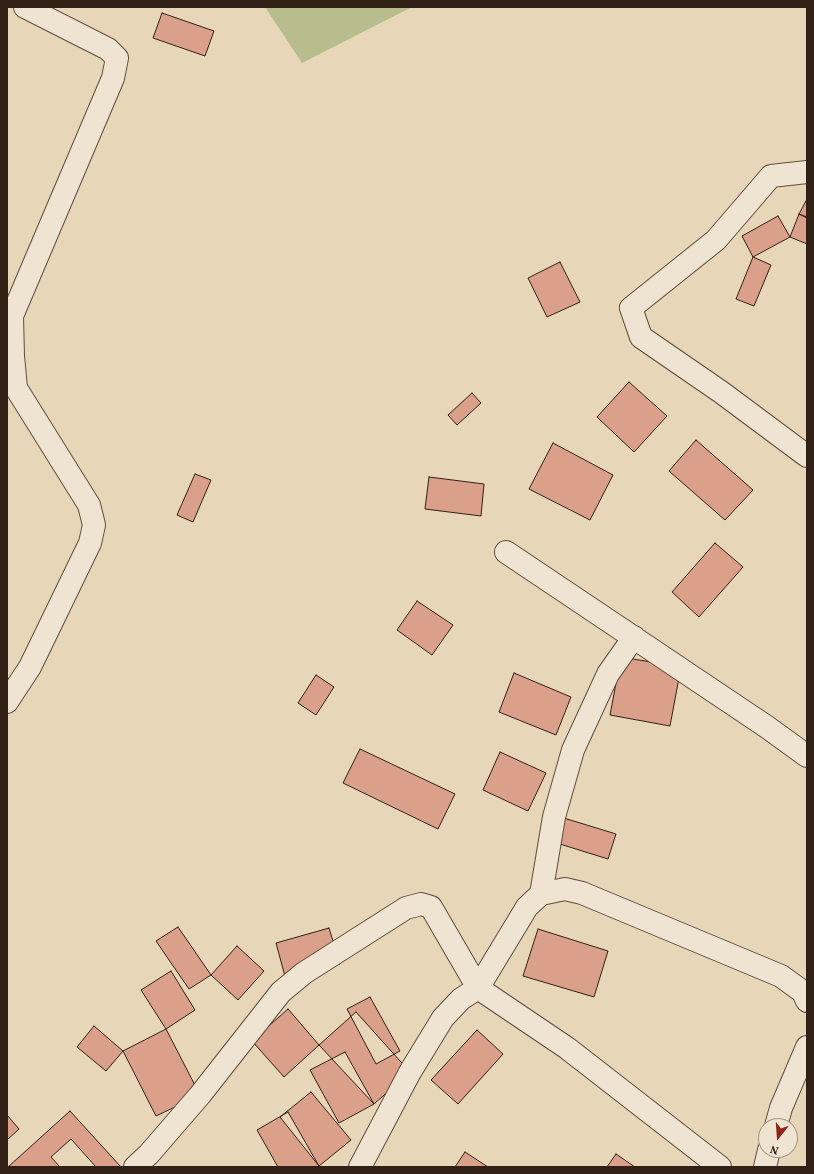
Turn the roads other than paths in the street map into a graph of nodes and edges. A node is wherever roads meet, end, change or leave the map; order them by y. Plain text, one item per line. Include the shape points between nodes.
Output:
1 (25, 7) edge
2 (807, 172) edge
3 (16, 388) junction
4 (7, 407) edge
5 (807, 456) edge
6 (506, 552) dead end
7 (634, 637) junction
8 (7, 702) edge
9 (807, 756) edge
10 (541, 894) junction
11 (478, 988) junction
12 (807, 1001) edge
13 (807, 1046) edge
14 (778, 1118) edge
15 (136, 1167) edge
16 (360, 1167) edge
17 (720, 1167) edge

1 - 3 street via 108,49 116,58 113,78 12,316 12,356
2 - 5 street via 772,176 716,240 631,308 642,337
3 - 4 street
3 - 8 street via 89,504 94,525 90,543 30,667
6 - 7 street
7 - 9 street
7 - 10 street via 608,674 573,750 554,816
10 - 11 street via 527,907
10 - 12 street via 565,889 582,893 781,976 803,992
11 - 15 street via 431,907 421,904 406,908 304,973 281,992 200,1095
11 - 16 street via 461,999 443,1018 410,1072
11 - 17 street via 567,1048
13 - 14 street

